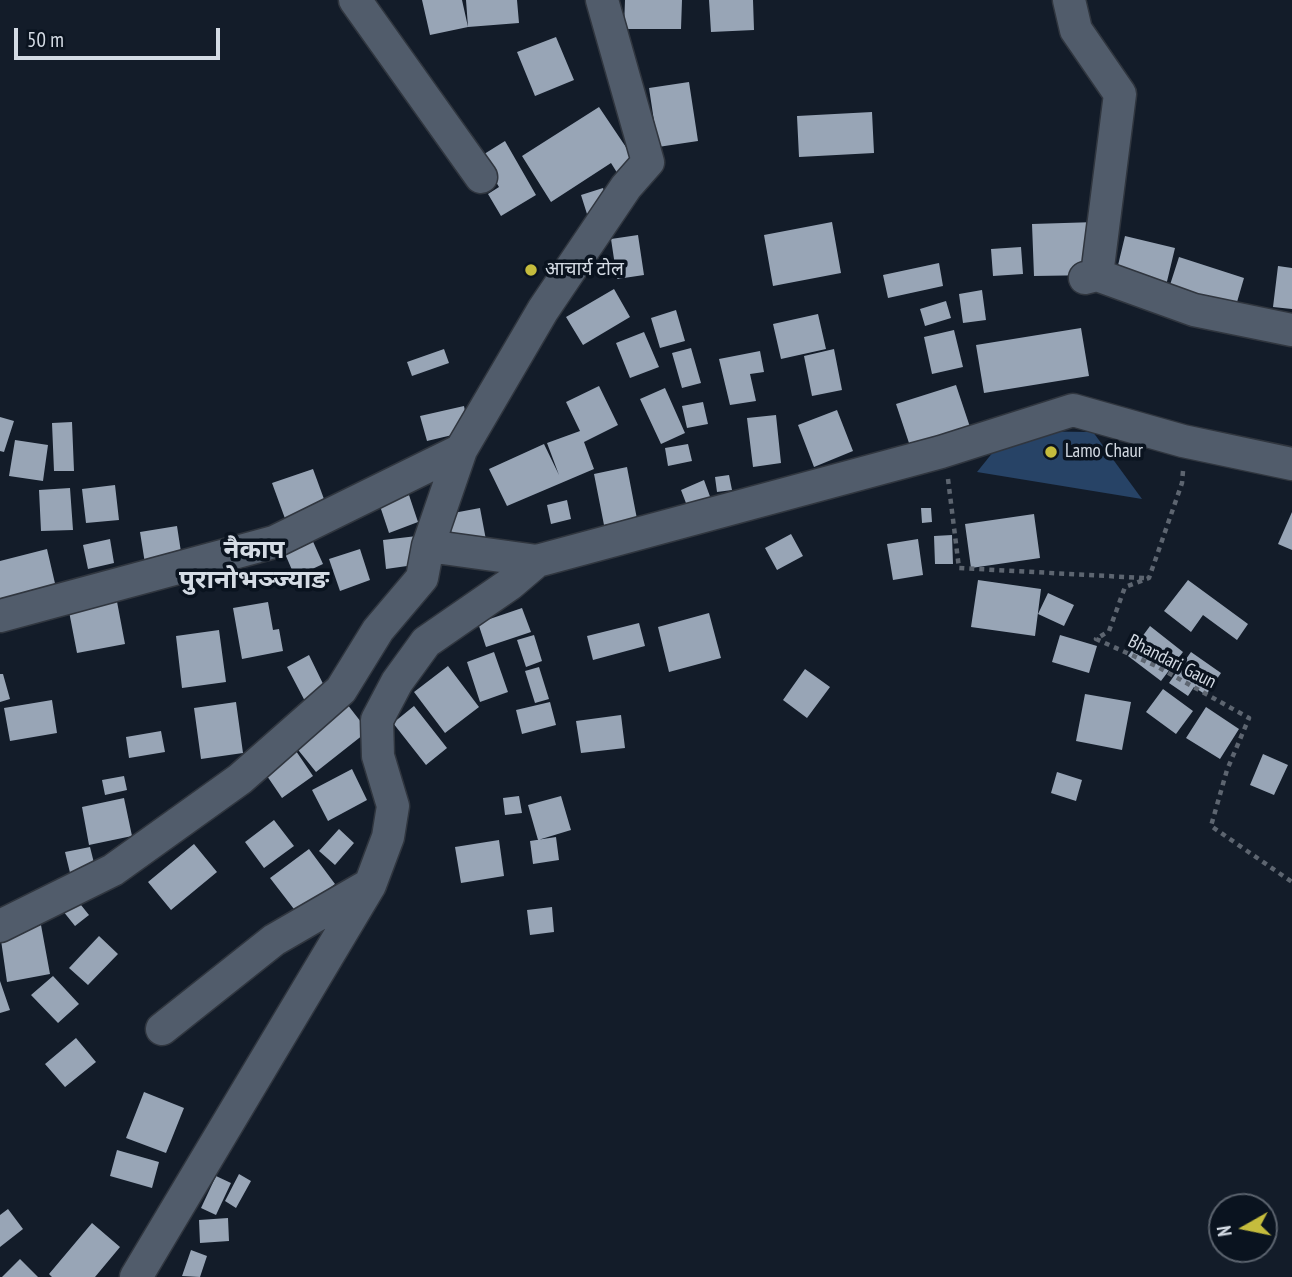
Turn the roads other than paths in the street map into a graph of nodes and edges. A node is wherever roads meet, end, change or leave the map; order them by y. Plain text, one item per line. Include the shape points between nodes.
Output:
1 (355, 0) edge
2 (602, 0) edge
3 (1069, 0) edge
4 (481, 177) dead end
5 (1292, 330) edge
6 (461, 450) junction
7 (1292, 464) edge
8 (428, 546) junction
9 (537, 561) junction
10 (0, 616) edge
11 (370, 884) junction
12 (0, 926) edge
13 (162, 1029) dead end
14 (135, 1277) edge

1 - 4 street
2 - 6 street via 648,162 543,310
3 - 5 street via 1076,30 1120,94 1091,276 1194,310
6 - 8 street
6 - 10 street via 274,542
7 - 9 street via 1184,441 1073,410 941,452
8 - 9 street
8 - 12 street via 422,578 378,630 341,690 240,779 113,870
9 - 11 street via 426,642 377,720 378,756 393,806 388,837
11 - 13 street via 274,940
11 - 14 street

